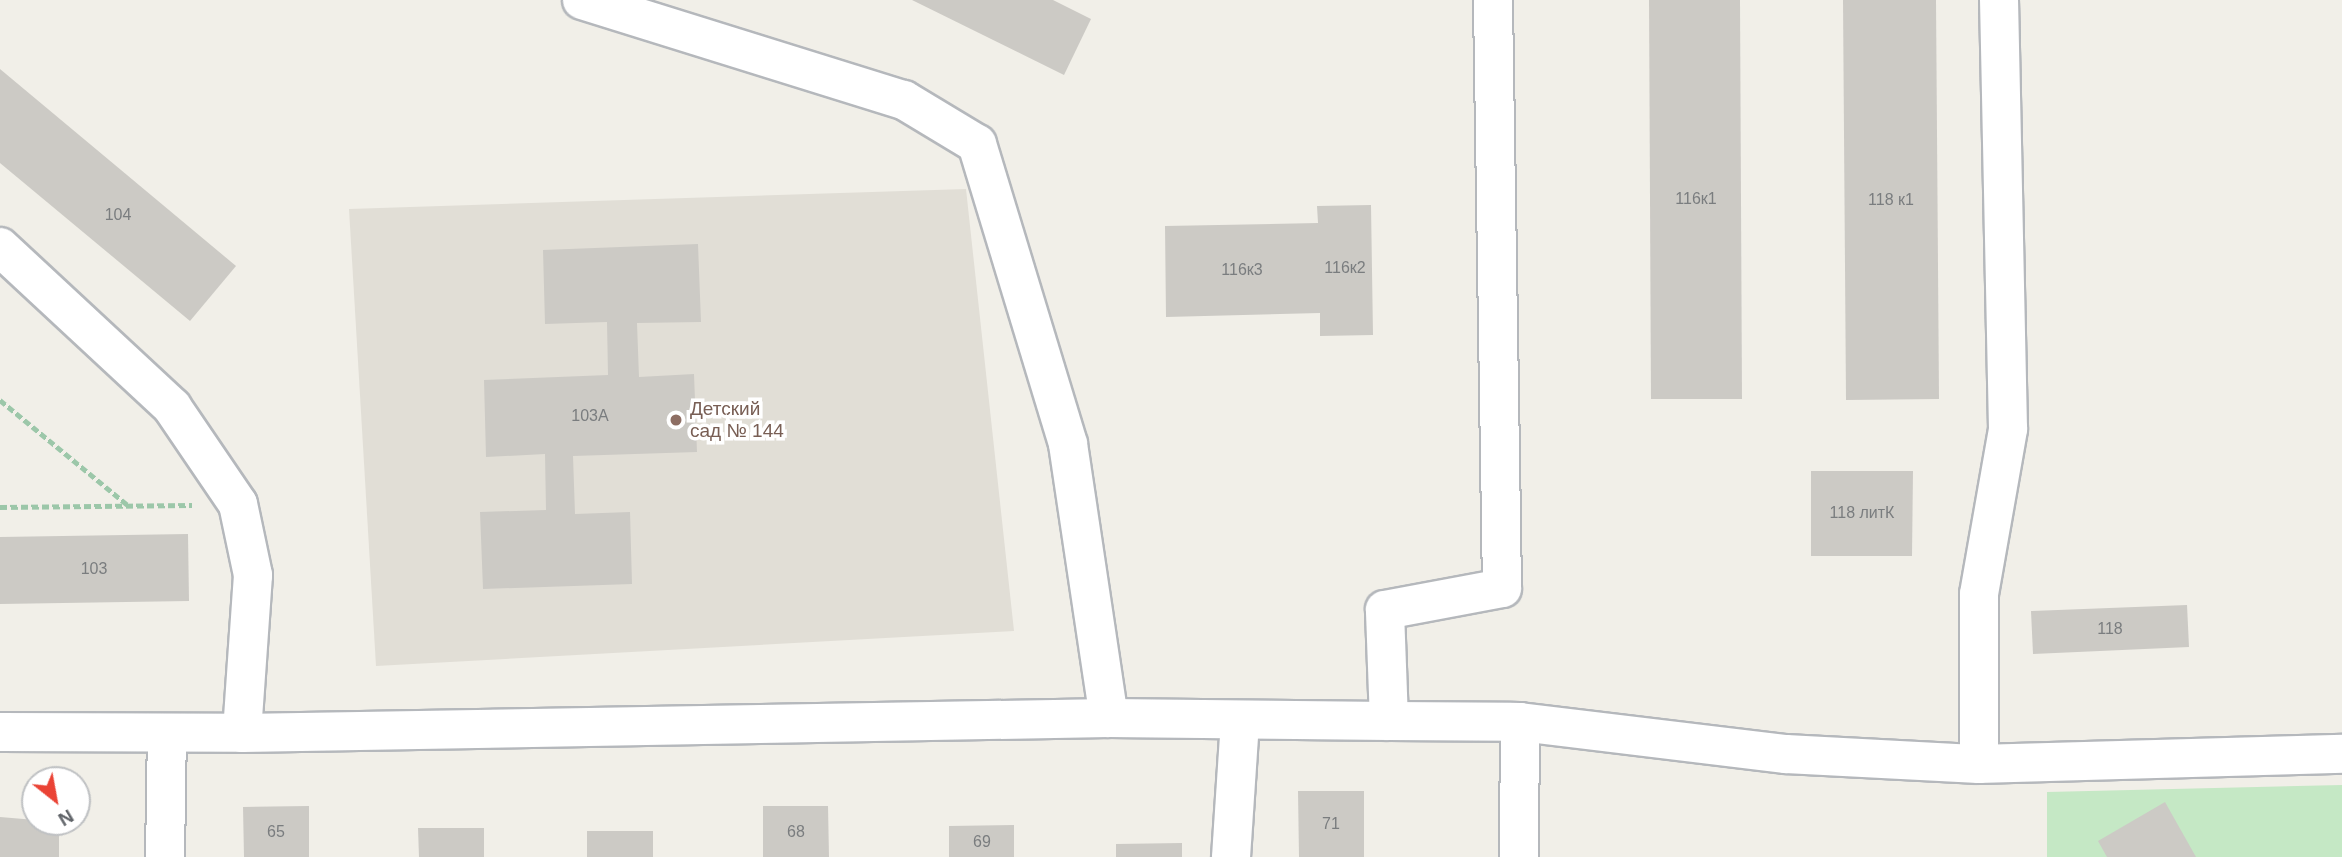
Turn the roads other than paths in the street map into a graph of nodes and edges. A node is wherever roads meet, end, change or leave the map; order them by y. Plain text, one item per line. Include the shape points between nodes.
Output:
1 (582, 0) edge
2 (1493, 0) edge
3 (1999, 0) edge
4 (0, 247) edge
5 (1109, 718) junction
6 (1240, 720) junction
7 (1389, 721) junction
8 (1520, 722) junction
9 (0, 732) edge
10 (167, 733) junction
11 (242, 733) junction
12 (2342, 754) edge
13 (1979, 764) junction
14 (165, 857) edge
15 (1231, 857) edge
16 (1519, 857) edge

1 - 5 street via 904,100 977,144 1068,444
2 - 7 street via 1502,588 1385,610
3 - 13 street via 2008,429 1979,594
4 - 11 street via 172,407 238,504 253,575
5 - 6 street
5 - 11 street
6 - 7 street
6 - 15 street
7 - 8 street
8 - 13 street via 1786,754
8 - 16 street
9 - 10 street
10 - 11 street
10 - 14 street
12 - 13 street

